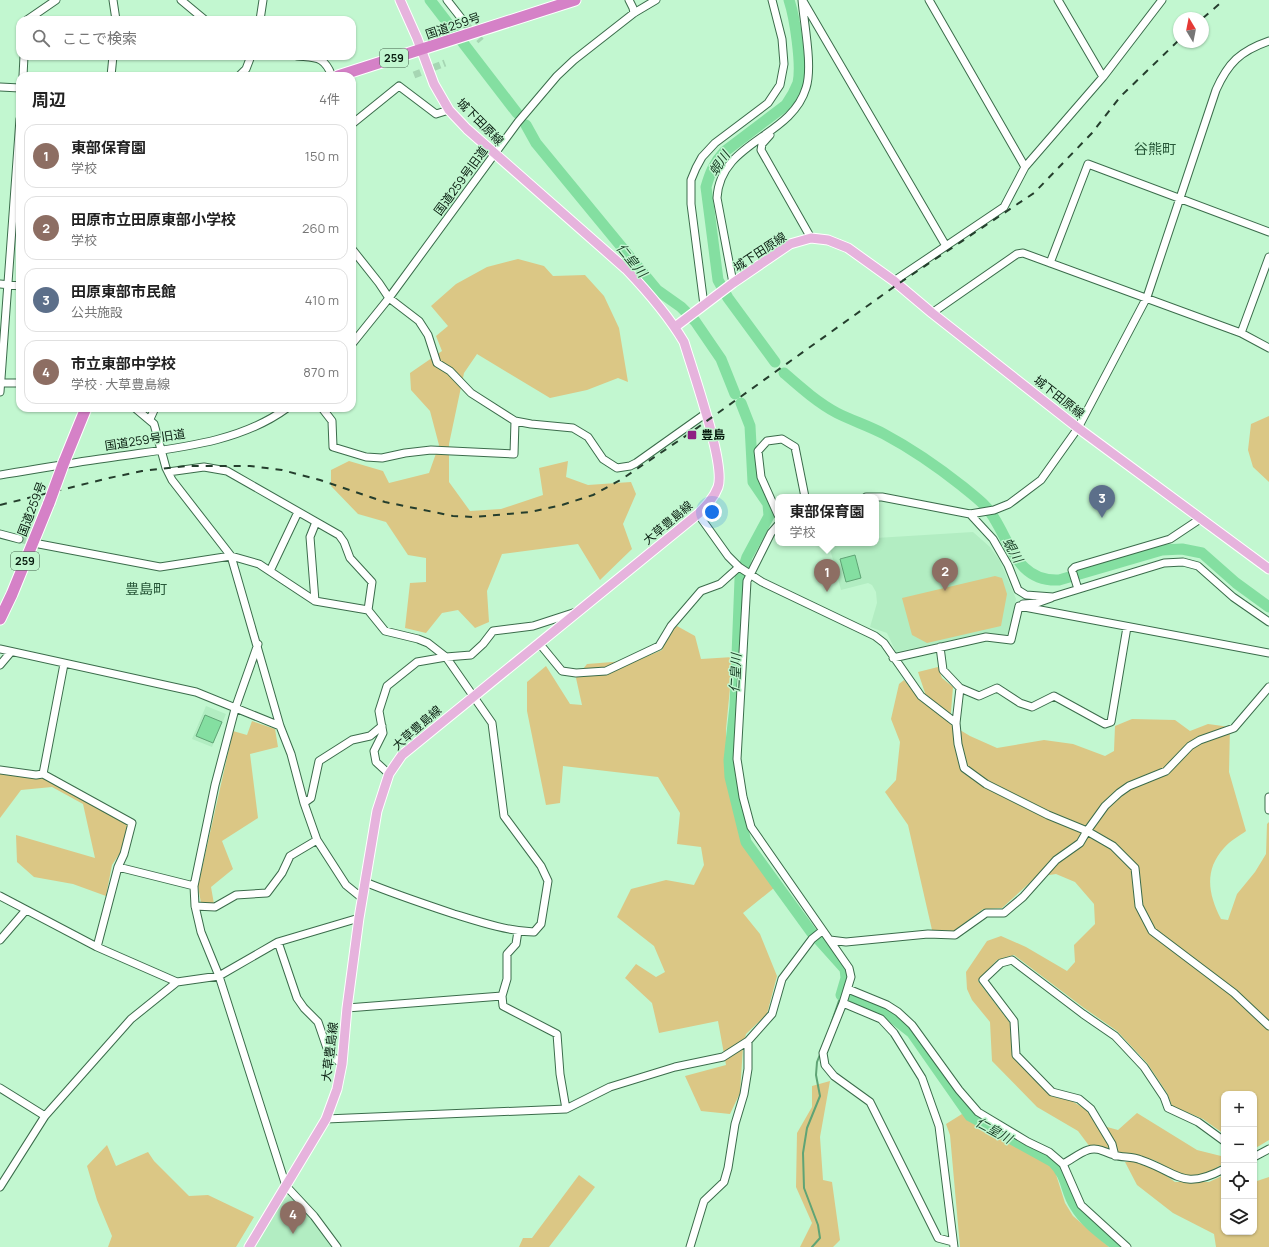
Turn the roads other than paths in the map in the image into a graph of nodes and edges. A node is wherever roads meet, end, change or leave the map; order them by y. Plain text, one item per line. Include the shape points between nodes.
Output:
1 (56, 0) edge
2 (113, 0) edge
3 (181, 0) edge
4 (263, 0) edge
5 (400, 0) edge
6 (447, 0) edge
7 (575, 0) edge
8 (629, 0) edge
9 (656, 0) edge
10 (772, 0) edge
11 (802, 0) edge
12 (929, 0) edge
13 (1058, 0) edge
14 (1162, 0) edge
15 (634, 13) junction
16 (33, 16) edge
17 (115, 16) edge
18 (200, 16) edge
19 (261, 16) edge
20 (466, 29) junction
21 (1269, 41) edge
22 (422, 50) junction
23 (24, 60) edge
24 (113, 60) edge
25 (249, 60) edge
26 (322, 60) edge
27 (23, 72) edge
28 (112, 72) edge
29 (243, 72) edge
30 (330, 72) edge
31 (351, 72) edge
32 (1103, 77) junction
33 (0, 87) edge
34 (16, 88) edge
35 (449, 110) junction
36 (356, 121) edge
37 (777, 127) junction
38 (495, 154) junction
39 (1025, 168) junction
40 (16, 179) edge
41 (1181, 198) junction
42 (1269, 232) edge
43 (811, 238) junction
44 (946, 246) junction
45 (356, 254) edge
46 (1269, 257) edge
47 (1050, 263) junction
48 (894, 281) junction
49 (0, 284) edge
50 (733, 284) junction
51 (9, 285) junction
52 (16, 286) edge
53 (1147, 297) junction
54 (389, 298) junction
55 (704, 305) junction
56 (932, 313) junction
57 (678, 324) junction
58 (1241, 333) junction
59 (356, 339) edge
60 (1269, 348) edge
61 (1, 383) edge
62 (16, 384) edge
63 (0, 392) edge
64 (84, 412) edge
65 (140, 412) edge
66 (153, 412) edge
67 (281, 412) edge
68 (325, 412) edge
69 (705, 414) junction
70 (150, 419) junction
71 (515, 421) junction
72 (1078, 428) junction
73 (161, 450) junction
74 (168, 472) junction
75 (0, 475) edge
76 (804, 494) edge
77 (879, 497) edge
78 (775, 508) edge
79 (298, 512) junction
80 (698, 514) junction
81 (970, 514) junction
82 (1200, 519) junction
83 (316, 522) junction
84 (775, 528) edge
85 (0, 534) edge
86 (19, 539) tunnel mouth
87 (39, 544) tunnel mouth
88 (232, 556) junction
89 (739, 567) junction
90 (1269, 569) edge
91 (270, 571) junction
92 (750, 574) junction
93 (1078, 589) junction
94 (1053, 597) junction
95 (315, 601) junction
96 (1019, 606) junction
97 (368, 610) junction
98 (581, 611) junction
99 (0, 619) edge
100 (1269, 622) edge
101 (1127, 627) junction
102 (539, 643) junction
103 (258, 644) junction
104 (940, 647) junction
105 (0, 649) edge
106 (11, 652) junction
107 (1269, 653) edge
108 (891, 655) junction
109 (446, 657) junction
110 (64, 664) junction
111 (0, 665) edge
112 (1269, 687) edge
113 (960, 688) junction
114 (474, 695) junction
115 (235, 709) junction
116 (956, 723) junction
117 (280, 726) junction
118 (382, 726) junction
119 (0, 770) edge
120 (43, 774) junction
121 (389, 774) junction
122 (1269, 797) edge
123 (304, 803) junction
124 (1269, 810) edge
125 (1087, 831) junction
126 (316, 840) junction
127 (118, 867) junction
128 (365, 882) junction
129 (194, 886) junction
130 (0, 896) edge
131 (362, 898) junction
132 (195, 906) junction
133 (26, 910) junction
134 (359, 918) junction
135 (518, 931) junction
136 (822, 931) junction
137 (0, 940) edge
138 (830, 940) junction
139 (278, 942) junction
140 (97, 947) junction
141 (219, 976) junction
142 (177, 982) junction
143 (848, 989) junction
144 (502, 996) junction
145 (843, 1003) junction
146 (347, 1008) junction
147 (1269, 1026) edge
148 (748, 1041) junction
149 (342, 1064) junction
150 (0, 1088) edge
151 (566, 1109) junction
152 (45, 1116) junction
153 (326, 1119) junction
154 (1221, 1139) edge
155 (1269, 1149) edge
156 (1257, 1155) edge
157 (1115, 1156) junction
158 (1063, 1164) junction
159 (1221, 1170) edge
160 (286, 1186) junction
161 (0, 1187) edge
162 (954, 1245) edge
163 (249, 1247) edge
164 (337, 1247) edge
165 (690, 1247) edge
166 (1127, 1247) edge

1 - 16 street
2 - 17 street
3 - 18 street
4 - 19 street
5 - 22 main road, 城下田原線
6 - 20 street
7 - 20 highway, 国道259号 / 259
8 - 15 street
9 - 15 street, 国道259号旧道
10 - 55 street via 782,39 784,64 780,85 768,103 715,143 702,157 691,180 691,204
11 - 37 street via 809,71 807,88 799,105
11 - 44 street
12 - 39 street
13 - 32 street
14 - 32 street
15 - 38 street, 国道259号旧道 via 557,76
20 - 22 highway, 国道259号 / 259 via 449,40
21 - 41 street via 1240,55 1224,72
22 - 31 highway, 国道259号 / 259
22 - 35 main road, 城下田原線 via 434,84
23 - 27 street
24 - 28 street
25 - 29 street
26 - 30 street
32 - 39 street
33 - 34 street
35 - 36 street via 436,114 399,86
35 - 38 main road, 城下田原線
37 - 43 street via 762,144 761,150
37 - 50 street via 731,162 718,186 717,198
38 - 54 street, 国道259号旧道
38 - 57 main road, 城下田原線 via 626,269
39 - 44 street via 1004,207
40 - 51 street
41 - 42 street
41 - 47 street via 1088,164
41 - 53 street
43 - 48 main road, 城下田原線 via 828,240 848,248
43 - 50 main road, 城下田原線 via 790,244
44 - 48 street
45 - 54 street
46 - 58 street
47 - 53 street
47 - 56 street via 1023,253 1017,254
48 - 56 main road, 城下田原線
49 - 51 street
50 - 55 main road, 城下田原線
51 - 52 street
51 - 61 street
53 - 58 street
53 - 72 street
54 - 59 street, 国道259号旧道
54 - 71 street via 420,321 428,335 437,363 450,371 471,394
55 - 57 main road, 城下田原線
56 - 72 main road, 城下田原線
57 - 69 main road, 大草豊島線
58 - 60 street
61 - 62 street
61 - 63 street
64 - 99 highway, 国道259号 / 259, bridge
65 - 70 street
66 - 70 street
67 - 73 street, 国道259号旧道 via 257,427 243,432
68 - 71 street via 332,421 333,447 366,457 382,458 432,450 514,454
69 - 71 street via 636,463 617,468 603,458 588,437 573,428
69 - 80 main road, 大草豊島線 via 720,475 718,487 709,503
70 - 73 street via 154,424
72 - 81 street via 1041,480 1009,504 994,510
72 - 82 main road, 城下田原線
73 - 74 street
73 - 75 street, 国道259号旧道
74 - 79 street via 204,467 227,471
74 - 88 street
76 - 78 street via 795,447 782,439 767,441 758,451 761,477
77 - 81 street
79 - 83 street
79 - 91 street
80 - 89 street
80 - 98 main road, 大草豊島線
81 - 94 street via 993,539 1008,565 1018,590 1026,595
82 - 90 main road, 城下田原線
82 - 93 street via 1170,539 1075,567 1072,570
83 - 95 street via 310,538
83 - 97 street via 339,535 350,558 372,582
84 - 92 street
85 - 86 street
87 - 88 street via 160,567
88 - 91 street via 259,564
88 - 103 street
89 - 92 street
89 - 102 street via 720,584 701,590 671,626 659,646 606,671 562,671
91 - 95 street
92 - 108 street via 875,636
92 - 136 street via 747,581 737,758 743,797 751,827
93 - 94 street
93 - 100 street via 1164,563 1183,562 1198,566 1233,597
94 - 96 street
95 - 97 street
96 - 101 street
96 - 104 street via 1011,640 986,637
97 - 109 street via 385,631 418,638
98 - 102 main road, 大草豊島線
98 - 109 street via 533,626 493,631 471,655
101 - 107 street
101 - 113 street via 1111,722 1105,724 1054,696 1032,707 1020,703 997,688 979,696
102 - 114 main road, 大草豊島線
103 - 115 street
103 - 117 street
104 - 108 street
104 - 113 street via 944,670
105 - 106 street
106 - 110 street
106 - 111 street
108 - 116 street via 921,696
109 - 114 street
109 - 118 street via 417,662 387,686 379,711
110 - 115 street via 196,692
110 - 120 street
112 - 125 street via 1234,728 1200,740 1190,746 1166,771 1129,786 1119,793 1105,806
113 - 116 street
114 - 121 main road, 大草豊島線 via 402,755
114 - 135 street via 492,723 504,816 541,866 548,882 541,924 534,932
115 - 117 street
115 - 129 street via 215,785
116 - 125 street via 964,768 986,784 1048,816
117 - 123 street via 291,754
118 - 121 street via 383,733 374,751 376,762
118 - 123 street via 370,736 352,740 319,761 311,798
119 - 120 street
120 - 127 street via 132,822
121 - 128 main road, 大草豊島線 via 377,811
122 - 124 street
123 - 126 street
125 - 138 street via 1080,843 1056,860 1023,897 1004,912 986,913 955,935 928,934 846,942
125 - 147 street via 1113,846 1135,868 1139,906 1152,931 1234,993
126 - 131 street via 346,885
126 - 132 street via 290,856 268,893 236,895 215,907
127 - 129 street
127 - 140 street
128 - 131 main road, 大草豊島線
128 - 135 street via 402,898 484,924
129 - 132 street
130 - 133 street
131 - 134 main road, 大草豊島線
132 - 141 street via 201,932
133 - 137 street
133 - 140 street
134 - 139 street
134 - 146 main road, 大草豊島線
135 - 144 street via 516,944 507,954 507,979
136 - 138 street
136 - 148 street via 812,939 782,979 772,1014
138 - 143 street via 849,968 851,977
139 - 141 street
139 - 149 street via 297,998 318,1022 329,1054
140 - 142 street
141 - 142 street
141 - 160 street
142 - 152 street via 132,1019
143 - 145 street
143 - 158 street via 898,1012 912,1025 978,1112 1049,1152
144 - 146 street
144 - 151 street via 503,1006 557,1034
145 - 162 street via 881,1019 894,1033 922,1078 939,1126
145 - 162 street via 823,1053 825,1065 834,1076 870,1102 938,1238
146 - 149 main road, 大草豊島線
148 - 151 street via 723,1057 675,1067 610,1087
148 - 165 street via 748,1069 728,1168 724,1182 704,1201
149 - 153 main road, 大草豊島線 via 337,1090
150 - 152 street
151 - 153 street
152 - 161 street
153 - 160 main road, 大草豊島線
154 - 157 street via 1198,1122 1168,1108 1164,1097 1144,1067 1115,1036 1012,960 1001,963 983,980 1014,1021 1016,1055 1052,1092 1079,1100 1091,1109 1112,1144
155 - 156 street
157 - 158 street via 1100,1149 1087,1150
157 - 159 street via 1137,1158 1156,1164 1175,1176 1189,1180 1208,1177
158 - 166 street via 1080,1205
160 - 163 main road, 大草豊島線
160 - 164 street via 314,1216

